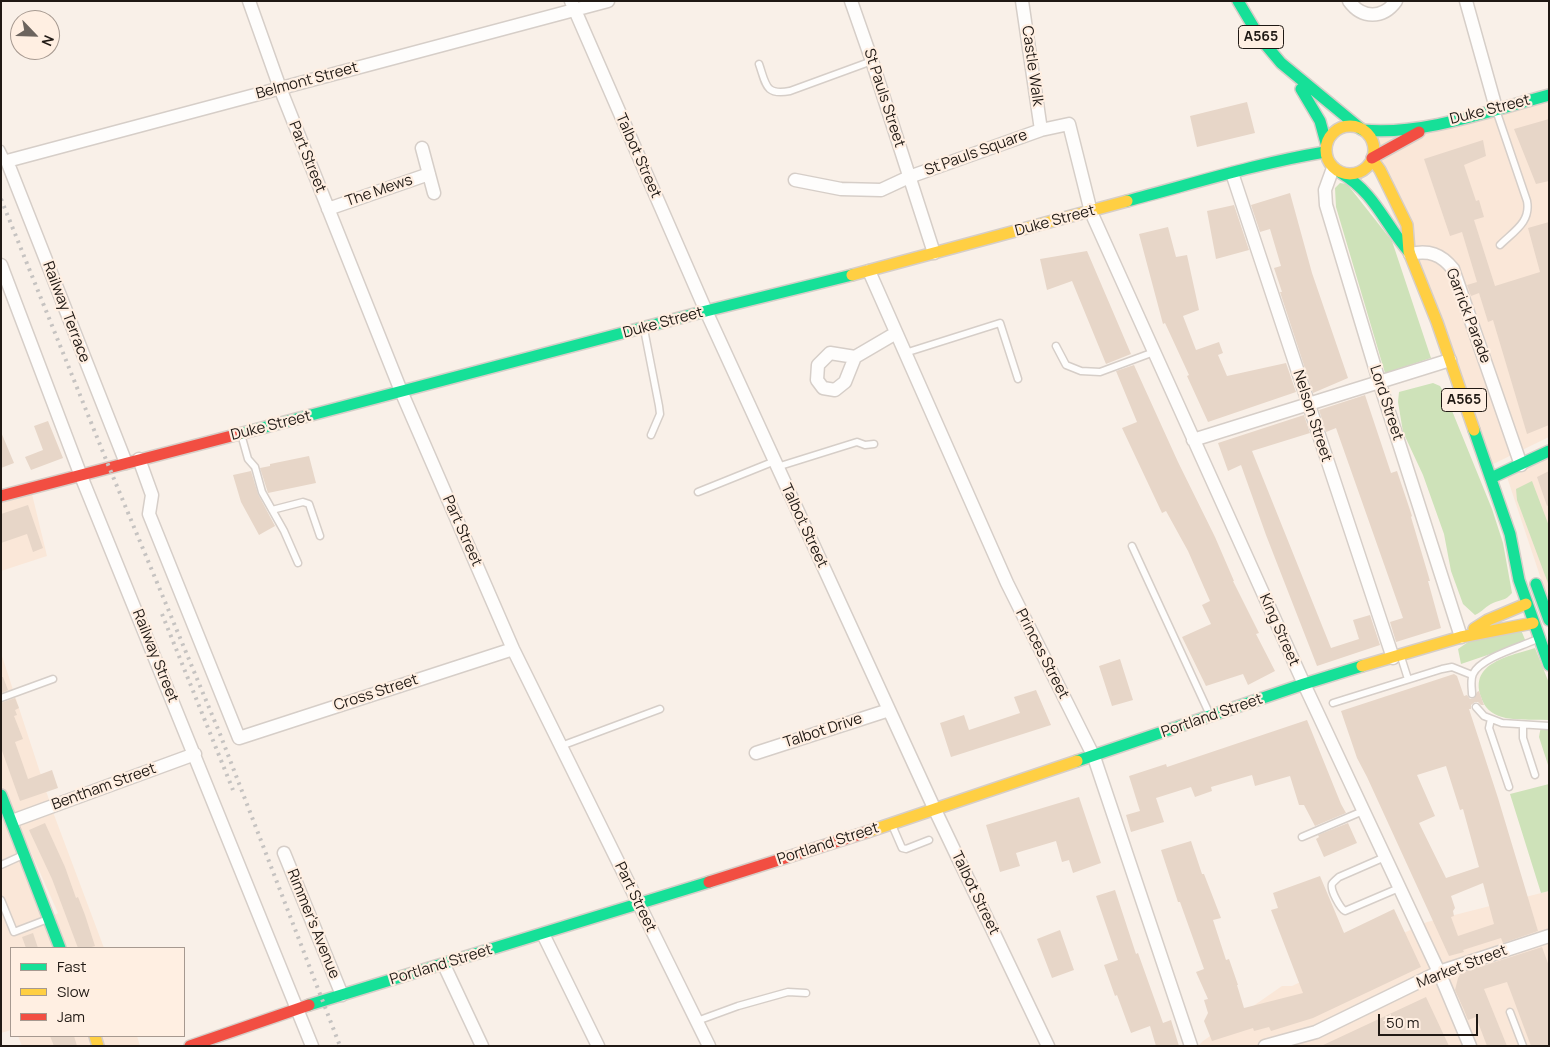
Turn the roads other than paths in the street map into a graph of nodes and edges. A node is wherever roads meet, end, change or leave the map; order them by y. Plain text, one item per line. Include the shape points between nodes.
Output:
1 (249, 1) edge
2 (608, 1) edge
3 (851, 1) edge
4 (1022, 1) edge
5 (1238, 1) edge
6 (1349, 1) edge
7 (1396, 1) edge
8 (1466, 1) edge
9 (573, 6) edge
10 (872, 61) junction
11 (759, 64) dead end
12 (1288, 70) junction
13 (280, 88) junction
14 (1549, 96) edge
15 (1496, 108) junction
16 (1431, 126) junction
17 (1041, 130) junction
18 (1362, 130) junction
19 (422, 148) dead end
20 (1326, 148) junction
21 (4, 155) edge
22 (1372, 158) junction
23 (1337, 171) junction
24 (1232, 173) junction
25 (429, 174) junction
26 (910, 177) junction
27 (795, 180) dead end
28 (434, 193) dead end
29 (328, 209) junction
30 (1091, 212) junction
31 (1500, 245) dead end
32 (934, 253) junction
33 (1410, 253) junction
34 (1, 266) edge
35 (869, 271) junction
36 (706, 312) junction
37 (644, 328) junction
38 (896, 333) junction
39 (1056, 346) dead end
40 (1154, 352) junction
41 (905, 353) junction
42 (855, 357) dead end
43 (1450, 360) junction
44 (1018, 380) dead end
45 (1379, 381) junction
46 (401, 391) junction
47 (1308, 404) junction
48 (241, 433) junction
49 (651, 435) dead end
50 (1193, 440) junction
51 (874, 444) dead end
52 (1549, 451) edge
53 (139, 459) junction
54 (126, 463) junction
55 (776, 464) junction
56 (1521, 465) junction
57 (81, 476) junction
58 (1491, 478) junction
59 (698, 492) dead end
60 (1, 496) edge
61 (272, 510) junction
62 (1510, 534) junction
63 (320, 536) dead end
64 (1132, 546) dead end
65 (298, 563) dead end
66 (1545, 601) edge
67 (1526, 604) junction
68 (1549, 620) edge
69 (1533, 623) junction
70 (1462, 637) junction
71 (1538, 639) junction
72 (513, 649) junction
73 (1397, 656) junction
74 (1549, 665) edge
75 (1472, 675) junction
76 (54, 679) dead end
77 (1408, 679) junction
78 (1304, 684) junction
79 (1472, 694) dead end
80 (1, 698) edge
81 (1333, 703) dead end
82 (1476, 707) dead end
83 (660, 709) dead end
84 (889, 710) junction
85 (1210, 717) junction
86 (1491, 719) junction
87 (1523, 725) junction
88 (1549, 726) edge
89 (562, 746) junction
90 (756, 753) dead end
91 (195, 754) junction
92 (1094, 757) junction
93 (1535, 775) dead end
94 (1508, 787) dead end
95 (1, 795) edge
96 (935, 810) junction
97 (1363, 811) junction
98 (12, 821) junction
99 (892, 824) junction
100 (1302, 837) dead end
101 (929, 840) dead end
102 (284, 853) dead end
103 (25, 854) junction
104 (1385, 857) junction
105 (1, 864) edge
106 (1399, 888) junction
107 (1, 900) edge
108 (639, 904) junction
109 (49, 919) junction
110 (543, 934) junction
111 (1549, 936) edge
112 (60, 947) edge
113 (444, 965) junction
114 (1439, 972) junction
115 (806, 993) dead end
116 (342, 995) junction
117 (297, 1009) junction
118 (1510, 1012) dead end
119 (697, 1021) junction
120 (1273, 1045) edge
121 (190, 1046) edge
122 (312, 1046) edge
123 (482, 1046) edge
124 (598, 1046) edge
125 (709, 1046) edge
126 (1048, 1046) edge
127 (1191, 1046) edge
128 (1470, 1046) edge
129 (1523, 1046) edge

1 - 13 street, Part Street
2 - 9 street, Belmont Street
3 - 10 street, St Pauls Street
4 - 17 street, Castle Walk
5 - 12 main road, A565
6 - 7 street via 1360,12 1370,15 1382,13
8 - 15 street
9 - 13 street, Belmont Street
9 - 36 street, Talbot Street
10 - 11 lane via 780,93 766,86
10 - 26 street, St Pauls Street
12 - 18 main road, A565
12 - 20 main road, A565 via 1319,116
13 - 21 street, Belmont Street
13 - 29 street, Part Street
14 - 15 main road, Duke Street
15 - 16 main road, Duke Street
15 - 31 lane via 1529,211 1524,221
16 - 18 main road, Duke Street via 1384,132
16 - 22 main road, Duke Street
17 - 26 street, St Pauls Square
17 - 30 street, St Pauls Square via 1068,124
18 - 20 main road via 1351,126 1338,129
18 - 22 main road, A565 via 1373,145
19 - 25 street, The Mews
20 - 23 main road, A565 via 1326,158
20 - 24 main road, Duke Street via 1306,156
21 - 54 street, Railway Terrace
22 - 23 main road via 1361,172 1348,174
22 - 33 main road, A565 via 1408,225
23 - 33 main road, A565 via 1366,191 1392,232
23 - 45 street, Lord Street via 1325,190 1326,204
24 - 30 main road, Duke Street
24 - 47 street, Nelson Street
25 - 28 street, The Mews
25 - 29 street, The Mews
26 - 27 street, St Pauls Square via 881,190 841,189
26 - 32 street, St Pauls Street
29 - 46 street, Part Street
30 - 32 main road, Duke Street
30 - 40 street, King Street
32 - 35 main road, Duke Street
33 - 43 main road, A565
33 - 56 street, Garrick Parade via 1432,253 1447,261 1453,269
34 - 57 street, Railway Street
35 - 36 main road, Duke Street
35 - 38 street, Princes Street
36 - 37 main road, Duke Street
36 - 55 street, Talbot Street
37 - 46 main road, Duke Street
37 - 49 lane via 660,414
38 - 41 street, Princes Street
38 - 42 street
39 - 40 lane via 1066,365 1081,371 1100,372
40 - 50 street, King Street
41 - 44 lane via 1000,323
41 - 92 street, Princes Street via 1007,583
43 - 45 street
43 - 58 main road, A565
45 - 47 street
45 - 70 street, Lord Street
46 - 48 main road, Duke Street
46 - 72 street, Part Street
47 - 50 street
47 - 73 street, Nelson Street
48 - 53 main road, Duke Street
48 - 61 lane via 248,459 256,467 262,492
50 - 78 street, King Street
51 - 55 lane via 857,442
52 - 56 main road
53 - 54 main road, Duke Street
53 - 72 street, Cross Street via 152,495 149,514 239,738
54 - 57 main road, Duke Street
55 - 59 lane
55 - 84 street, Talbot Street
56 - 58 main road
57 - 60 main road, Duke Street
57 - 91 street, Railway Street
58 - 62 main road, A565
61 - 63 lane via 303,502 309,504
61 - 65 lane
62 - 66 main road
62 - 67 main road, A565
64 - 85 lane
66 - 68 main road
67 - 69 main road, A565
67 - 70 main road, Portland Street via 1488,620
69 - 70 main road, Portland Street
69 - 71 main road, A565
70 - 73 main road, Portland Street
71 - 74 main road, A565
71 - 75 lane via 1496,655
72 - 89 street, Part Street
73 - 77 lane
73 - 78 main road, Portland Street
75 - 77 lane via 1452,667
75 - 79 lane
76 - 80 lane
77 - 81 lane
78 - 85 main road, Portland Street
78 - 97 street, King Street
82 - 86 lane
83 - 89 lane
84 - 90 street, Talbot Drive
84 - 96 street, Talbot Street
85 - 92 main road, Portland Street
86 - 87 lane
86 - 94 lane via 1489,728
87 - 88 lane
87 - 93 lane via 1523,738
89 - 108 street, Part Street
91 - 98 street, Bentham Street
91 - 117 street, Railway Street
92 - 96 main road, Portland Street
92 - 127 street, Princes Street
95 - 98 main road
96 - 99 main road, Portland Street
96 - 126 street, Talbot Street
97 - 100 lane
97 - 104 street, King Street
98 - 103 main road
99 - 101 lane via 902,848
99 - 108 main road, Portland Street
102 - 116 street, Rimmer's Avenue
103 - 105 lane
103 - 109 main road
104 - 106 street, King Street
104 - 106 lane via 1339,877 1332,887 1336,898 1345,910
106 - 114 street, King Street
107 - 109 lane via 14,932
108 - 110 main road, Portland Street
108 - 119 street, Part Street
109 - 112 main road
110 - 113 main road, Portland Street
110 - 124 street
111 - 114 street, Market Street
113 - 116 main road, Portland Street
113 - 123 street
114 - 120 street, Market Street via 1316,1032
114 - 128 street, King Street
115 - 119 lane via 788,992
116 - 117 main road, Portland Street
117 - 121 main road, Portland Street
117 - 122 street, Railway Street
118 - 129 lane
119 - 125 street, Part Street

